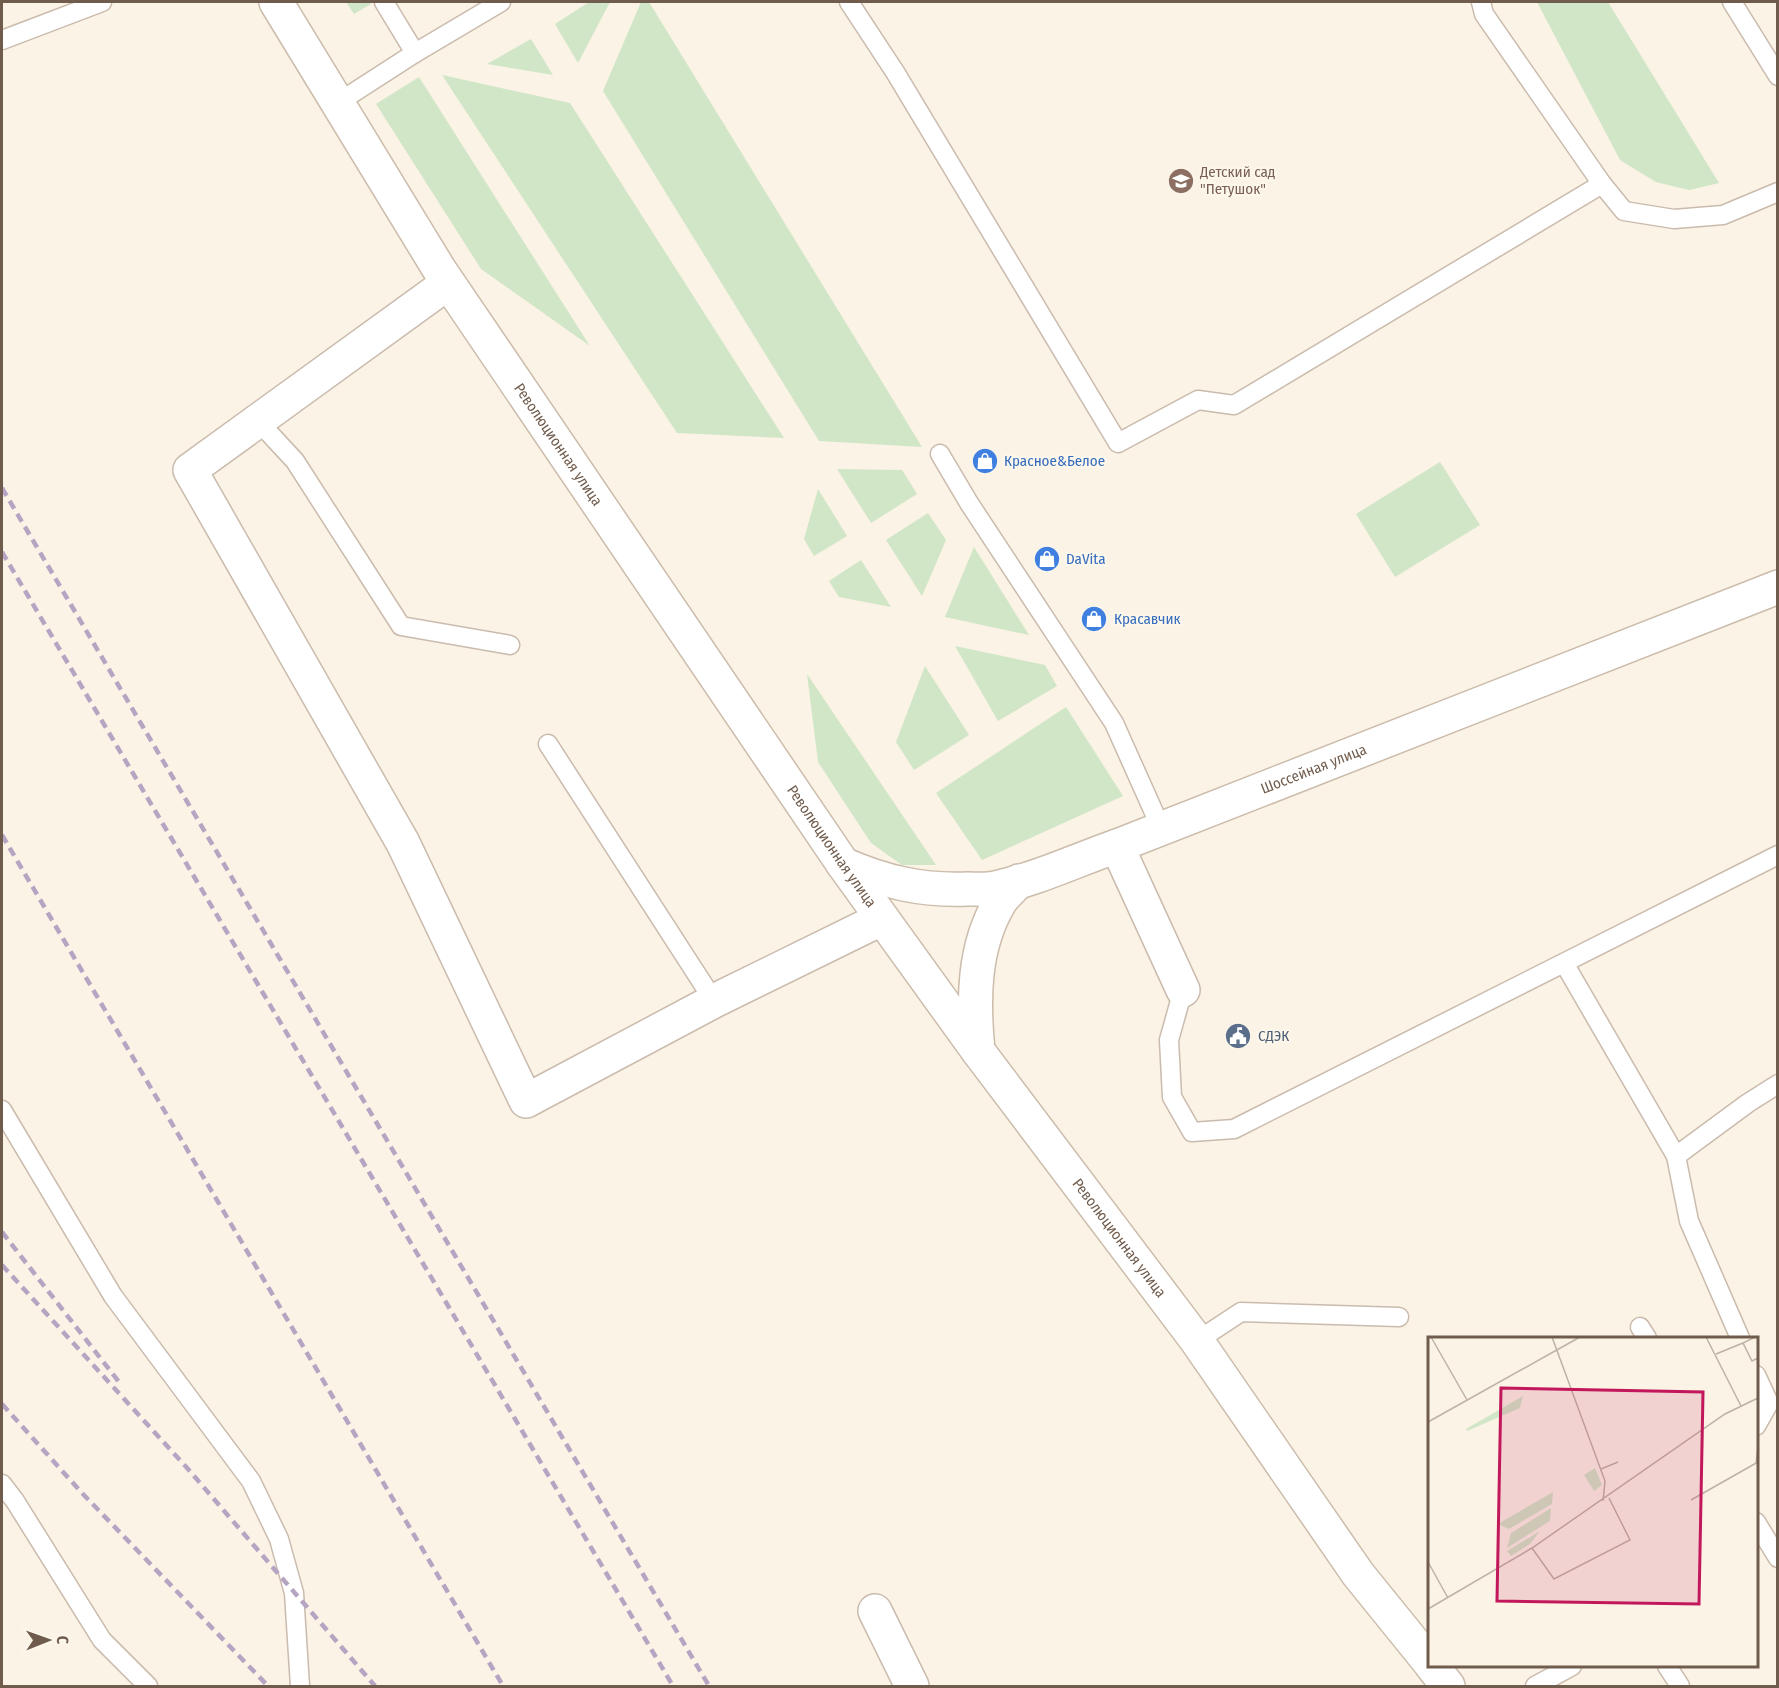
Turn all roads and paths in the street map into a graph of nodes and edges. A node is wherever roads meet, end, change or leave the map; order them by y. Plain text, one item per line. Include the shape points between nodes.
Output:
1 (102, 2) edge
2 (276, 2) edge
3 (384, 2) edge
4 (501, 2) edge
5 (849, 2) edge
6 (1481, 2) edge
7 (1732, 2) edge
8 (2, 40) edge
9 (415, 53) junction
10 (1778, 76) edge
11 (339, 102) junction
12 (1602, 184) junction
13 (1778, 192) edge
14 (448, 283) junction
15 (258, 421) junction
16 (940, 454) dead end
17 (1778, 587) edge
18 (510, 645) dead end
19 (549, 744) dead end
20 (1161, 828) junction
21 (1117, 846) junction
22 (1778, 855) edge
23 (843, 864) junction
24 (1019, 881) junction
25 (881, 919) junction
26 (1564, 963) junction
27 (1183, 990) joint
28 (714, 1001) junction
29 (978, 1051) junction
30 (1778, 1084) edge
31 (2, 1110) edge
32 (1677, 1156) junction
33 (1399, 1317) dead end
34 (1740, 1337) edge
35 (1197, 1341) junction
36 (1758, 1379) edge
37 (1758, 1422) edge
38 (2, 1484) edge
39 (1758, 1525) edge
40 (1778, 1558) edge
41 (876, 1611) dead end
42 (1428, 1660) edge
43 (1433, 1667) edge
44 (1568, 1667) edge
45 (1668, 1667) edge
46 (148, 1686) edge
47 (300, 1686) edge
48 (912, 1686) edge
49 (1448, 1686) edge
50 (1535, 1686) edge
51 (1680, 1686) edge

1 - 8 lane
2 - 11 main road, Революционная улица
3 - 9 lane
4 - 9 lane
5 - 12 lane via 1118,444 1198,400 1234,405
6 - 12 lane via 1484,14
7 - 10 lane
9 - 11 lane
11 - 14 main road, Революционная улица
12 - 13 lane via 1624,211 1674,219 1724,215
14 - 15 main road
14 - 23 main road, Революционная улица
15 - 18 lane via 295,461 401,626
15 - 28 main road via 190,470 403,843 526,1101
16 - 20 lane via 1114,723
17 - 20 main road, Шоссейная улица
19 - 28 lane
20 - 21 main road, Шоссейная улица
21 - 24 main road, Шоссейная улица
21 - 27 main road
22 - 26 lane
23 - 24 main road, Шоссейная улица via 875,878 916,888 993,888
23 - 25 main road, Революционная улица
24 - 29 main road via 1001,901 977,966
25 - 28 main road
25 - 29 main road, Революционная улица
26 - 27 lane via 1234,1129 1192,1132 1172,1097 1169,1040
26 - 32 lane
29 - 35 main road, Революционная улица
30 - 32 lane
31 - 47 lane via 113,1296 251,1481 279,1539 294,1593
32 - 34 lane via 1689,1221
33 - 35 lane via 1241,1312
35 - 42 main road, Революционная улица via 1358,1574
36 - 37 lane via 1769,1403
38 - 46 lane via 102,1640
39 - 40 lane
41 - 48 main road
43 - 49 main road, Революционная улица
44 - 50 lane
45 - 51 lane

